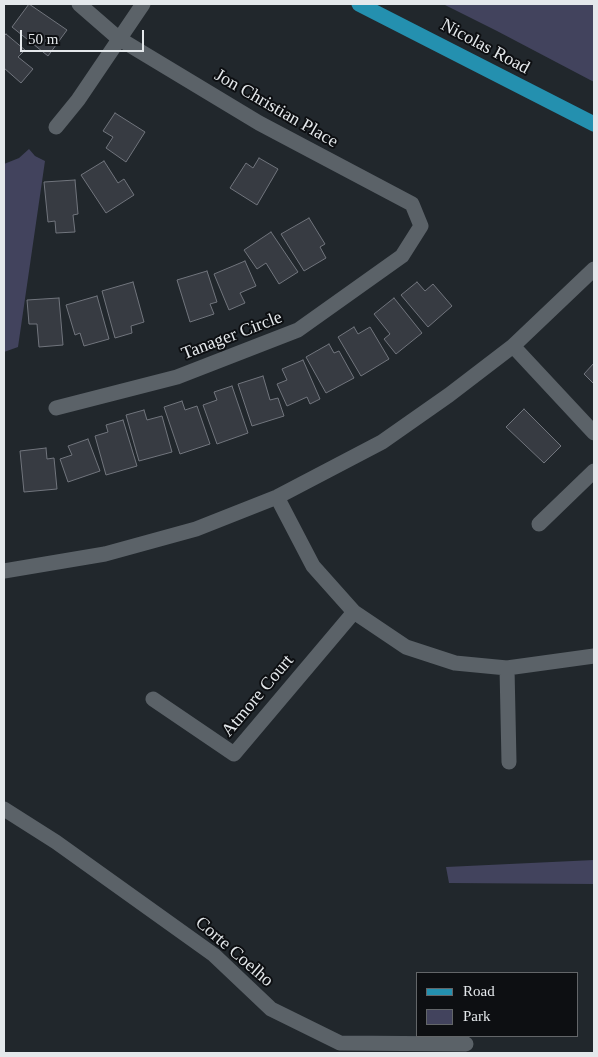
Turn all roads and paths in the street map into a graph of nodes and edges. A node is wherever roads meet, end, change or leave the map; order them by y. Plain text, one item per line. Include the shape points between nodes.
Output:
1 (79, 4) edge
2 (143, 4) edge
3 (359, 4) edge
4 (118, 38) junction
5 (594, 124) edge
6 (56, 127) dead end
7 (402, 256) joint
8 (594, 269) edge
9 (513, 346) junction
10 (56, 408) dead end
11 (594, 433) edge
12 (594, 471) edge
13 (277, 497) junction
14 (539, 524) dead end
15 (4, 571) edge
16 (354, 612) junction
17 (594, 656) edge
18 (507, 668) junction
19 (153, 699) dead end
20 (509, 762) dead end
21 (4, 809) edge
22 (466, 1044) dead end

1 - 4 street, Jon Christian Place
2 - 4 street
3 - 5 main road, Nicolas Road
4 - 6 street via 78,100
4 - 7 street, Jon Christian Place via 259,123 412,204 421,226
7 - 10 street, Tanager Circle via 298,330 177,377
8 - 9 street
9 - 11 street
9 - 13 street via 382,442
12 - 14 street
13 - 15 street via 196,529 105,554
13 - 16 street via 313,566
16 - 18 street via 406,647 455,662
16 - 19 street, Atmore Court via 234,754
17 - 18 street
18 - 20 street
21 - 22 street, Corte Coelho via 56,842 214,955 271,1009 340,1043

